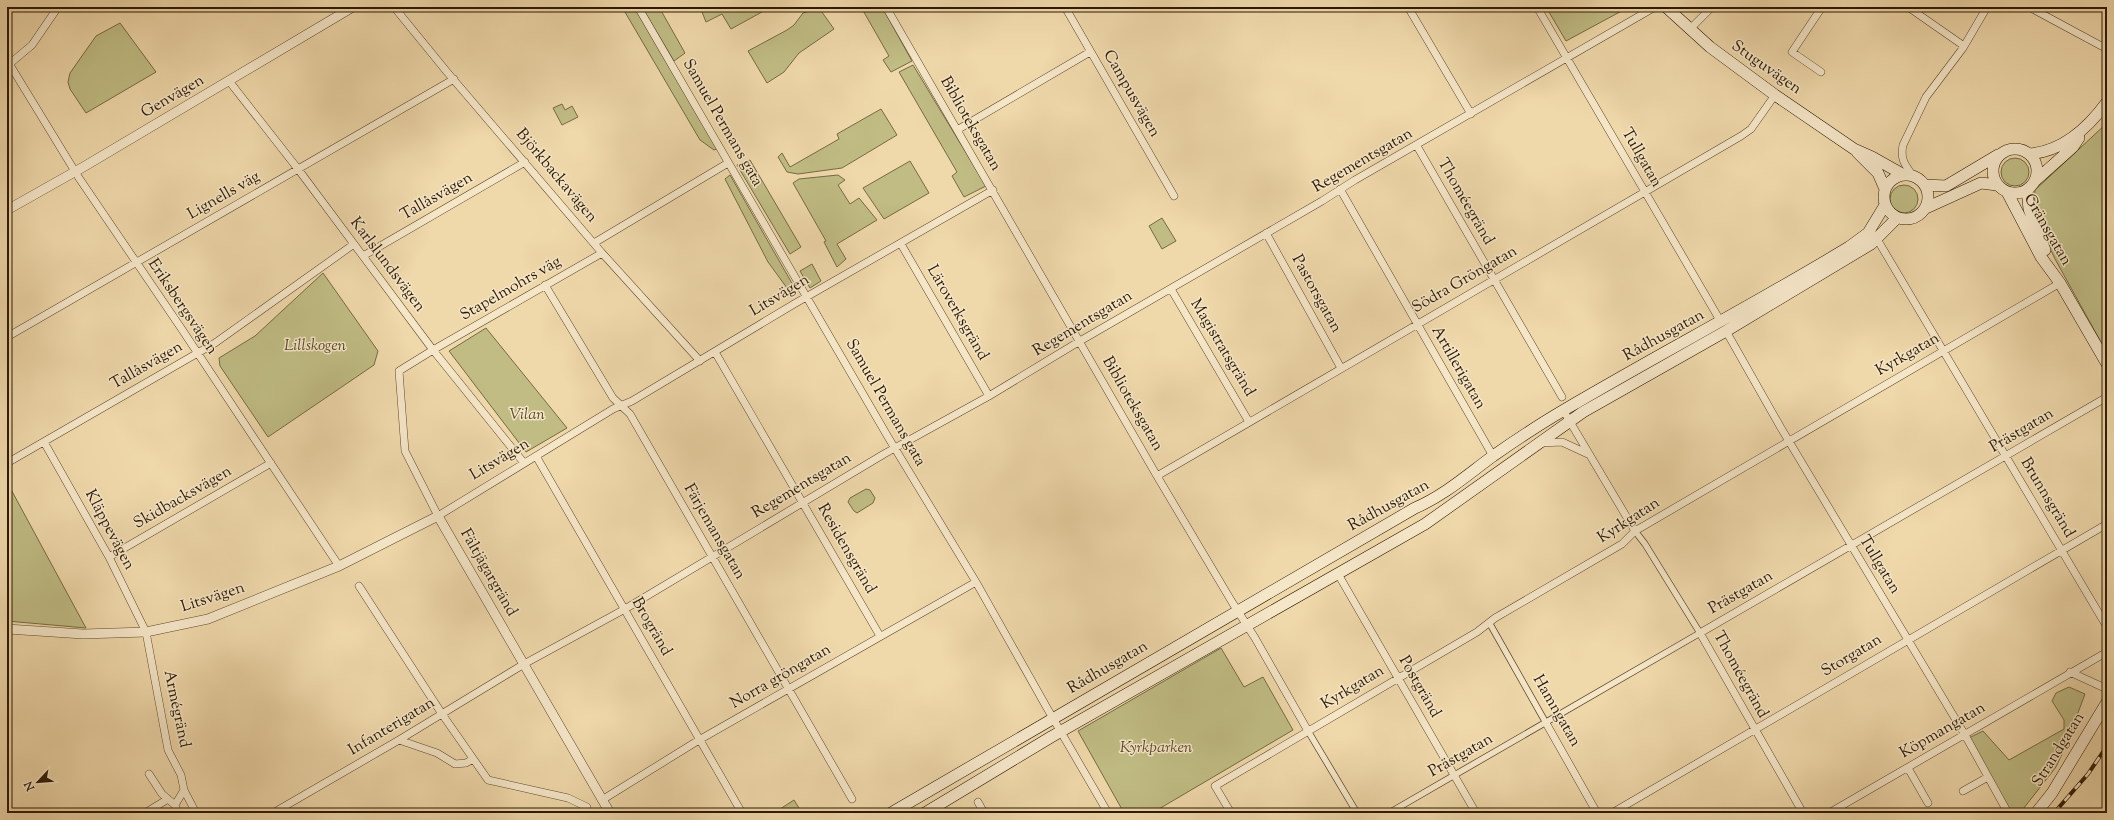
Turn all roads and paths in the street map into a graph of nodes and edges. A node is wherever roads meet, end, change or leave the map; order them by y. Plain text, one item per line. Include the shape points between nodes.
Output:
1 (58, 7) edge
2 (353, 7) edge
3 (394, 7) edge
4 (638, 7) edge
5 (886, 7) edge
6 (1065, 7) edge
7 (1408, 7) edge
8 (1537, 7) edge
9 (1655, 7) edge
10 (1666, 7) edge
11 (1712, 7) edge
12 (1822, 7) edge
13 (1908, 7) edge
14 (1987, 7) edge
15 (2029, 7) edge
16 (1689, 30) junction
17 (1964, 46) junction
18 (2107, 49) edge
19 (1090, 52) junction
20 (1566, 58) junction
21 (8, 64) edge
22 (1821, 72) dead end
23 (454, 79) junction
24 (229, 82) junction
25 (1775, 95) junction
26 (2107, 102) edge
27 (1471, 114) junction
28 (2088, 124) junction
29 (957, 130) junction
30 (1417, 146) junction
31 (1854, 149) junction
32 (2000, 154) junction
33 (2030, 154) junction
34 (526, 162) junction
35 (728, 163) junction
36 (298, 169) junction
37 (75, 172) junction
38 (1908, 176) junction
39 (2035, 180) junction
40 (1997, 185) junction
41 (1925, 186) junction
42 (1885, 189) junction
43 (993, 190) junction
44 (1340, 190) junction
45 (2027, 190) junction
46 (1644, 192) junction
47 (2007, 192) junction
48 (1174, 196) dead end
49 (1885, 205) junction
50 (1926, 208) junction
51 (7, 210) edge
52 (1897, 218) junction
53 (1266, 233) junction
54 (1877, 239) junction
55 (594, 243) junction
56 (354, 244) junction
57 (900, 244) junction
58 (602, 253) junction
59 (363, 256) junction
60 (136, 262) junction
61 (1494, 280) junction
62 (2060, 283) junction
63 (545, 285) junction
64 (1171, 289) junction
65 (807, 297) junction
66 (1416, 324) junction
67 (1723, 327) junction
68 (7, 337) edge
69 (1080, 341) junction
70 (433, 350) junction
71 (1943, 351) junction
72 (715, 352) junction
73 (197, 353) junction
74 (700, 361) junction
75 (2107, 364) edge
76 (1341, 368) junction
77 (989, 396) junction
78 (1562, 397) dead end
79 (2107, 397) edge
80 (622, 406) junction
81 (1563, 410) junction
82 (1570, 421) junction
83 (1249, 422) junction
84 (1789, 441) junction
85 (44, 442) junction
86 (1537, 443) junction
87 (895, 448) junction
88 (1589, 454) junction
89 (536, 456) junction
90 (1493, 456) junction
91 (2007, 457) junction
92 (7, 463) edge
93 (271, 463) junction
94 (524, 463) junction
95 (1157, 476) junction
96 (802, 502) junction
97 (438, 516) junction
98 (2107, 524) edge
99 (1635, 531) junction
100 (1852, 546) junction
101 (2062, 550) junction
102 (109, 557) junction
103 (712, 557) junction
104 (339, 566) junction
105 (1338, 574) junction
106 (976, 582) junction
107 (359, 586) dead end
108 (625, 609) junction
109 (1238, 610) junction
110 (1490, 624) junction
111 (1247, 625) junction
112 (2107, 627) edge
113 (7, 629) edge
114 (146, 632) junction
115 (1700, 633) junction
116 (880, 636) junction
117 (1907, 639) junction
118 (2107, 652) edge
119 (524, 664) junction
120 (2070, 672) junction
121 (1398, 678) junction
122 (788, 689) junction
123 (2107, 689) edge
124 (2107, 702) edge
125 (442, 714) junction
126 (1054, 719) junction
127 (1546, 723) junction
128 (1755, 729) junction
129 (1308, 731) junction
130 (1061, 732) junction
131 (1965, 735) junction
132 (399, 740) junction
133 (699, 740) junction
134 (473, 759) junction
135 (1908, 768) junction
136 (149, 774) dead end
137 (1454, 776) junction
138 (1988, 777) junction
139 (184, 790) junction
140 (1963, 791) dead end
141 (852, 798) dead end
142 (168, 799) junction
143 (602, 800) junction
144 (978, 802) dead end
145 (1928, 803) dead end
146 (175, 805) junction
147 (145, 813) edge
148 (178, 813) edge
149 (196, 813) edge
150 (273, 813) edge
151 (586, 813) edge
152 (610, 813) edge
153 (742, 813) edge
154 (891, 813) edge
155 (925, 813) edge
156 (984, 813) edge
157 (1108, 813) edge
158 (1232, 813) edge
159 (1357, 813) edge
160 (1389, 813) edge
161 (1476, 813) edge
162 (1597, 813) edge
163 (1612, 813) edge
164 (1803, 813) edge
165 (1829, 813) edge
166 (2008, 813) edge
167 (2036, 813) edge

1 - 21 street via 32,45
2 - 24 street, Genvägen
3 - 23 street, Björkbackavägen
4 - 35 street, Samuel Permans gata
5 - 29 street, Biblioteksgatan
6 - 19 street, Campusvägen
7 - 27 street
8 - 20 street, Tullgatan
9 - 20 street, Regementsgatan
10 - 16 main road, Stuguvägen
11 - 16 street
12 - 22 street via 1792,52
13 - 17 street
14 - 17 street
15 - 18 street
16 - 25 main road, Stuguvägen
17 - 38 street via 1926,97 1909,133 1901,153
19 - 29 street
19 - 48 street, Campusvägen
20 - 27 street, Regementsgatan
20 - 46 street, Tullgatan
21 - 37 street, Eriksbergsvägen
23 - 34 street, Björkbackavägen
23 - 36 street, Lignells väg
24 - 36 street, Karlslundsvägen
24 - 37 street, Genvägen
25 - 31 main road, Stuguvägen
25 - 46 street, Södra Gröngatan via 1751,128 1741,136
26 - 28 main road
27 - 30 street, Regementsgatan
28 - 33 main road via 2058,148
28 - 39 main road via 2073,147
29 - 43 street, Biblioteksgatan
30 - 44 street, Regementsgatan
30 - 61 street, Thoméegränd
31 - 38 main road, Stuguvägen
31 - 42 main road, Stuguvägen via 1878,173
32 - 33 main road via 2005,150 2018,148
32 - 40 main road via 1993,166
32 - 41 main road via 1946,186
33 - 39 main road via 2037,166
34 - 55 street, Björkbackavägen
34 - 59 street, Tallåsvägen
35 - 55 street
35 - 65 street, Samuel Permans gata
36 - 56 street, Karlslundsvägen
36 - 60 street, Lignells väg
37 - 51 street, Genvägen
37 - 60 street, Eriksbergsvägen
38 - 41 main road
38 - 42 main road via 1893,179
39 - 45 main road
40 - 47 main road
40 - 50 main road via 1981,183
41 - 50 main road via 1928,193
42 - 49 main road
43 - 57 street, Litsvägen
43 - 69 street, Biblioteksgatan
44 - 53 street, Regementsgatan
44 - 66 street, Artillerigatan
45 - 47 main road
45 - 62 main road, Gränsgatan via 2029,209
46 - 61 street, Södra Gröngatan
46 - 67 street, Tullgatan
47 - 62 main road, Gränsgatan via 2041,256
49 - 52 main road
49 - 67 main road, Rådhusgatan via 1875,225 1864,237
50 - 52 main road via 1916,217
52 - 54 main road, Rådhusgatan
53 - 64 street, Regementsgatan
53 - 76 street, Pastorsgatan
54 - 67 main road, Rådhusgatan
54 - 71 street, Brunnsgränd
55 - 58 street, Björkbackavägen
56 - 59 street, Karlslundsvägen
56 - 73 street, Tallåsvägen via 239,328
57 - 65 street, Litsvägen
57 - 77 street, Läroverksgränd
58 - 63 street, Stapelmohrs väg
58 - 74 street, Björkbackavägen
59 - 70 street, Karlslundsvägen
60 - 68 street, Lignells väg
60 - 73 street, Eriksbergsvägen
61 - 66 street, Södra Gröngatan
61 - 78 street, Thoméegränd
62 - 71 street, Kyrkgatan
62 - 75 main road, Gränsgatan
63 - 70 street, Stapelmohrs väg
63 - 80 street, Färjemansgatan via 613,398
64 - 69 street, Regementsgatan
64 - 83 street, Magistratsgränd
65 - 72 street, Litsvägen
65 - 87 street, Samuel Permans gata
66 - 76 street, Södra Gröngatan
66 - 90 street, Artillerigatan
67 - 81 main road, Rådhusgatan
67 - 82 main road, Rådhusgatan
67 - 84 street, Tullgatan
69 - 77 street, Regementsgatan
69 - 95 street, Biblioteksgatan
70 - 94 street, Karlslundsvägen
70 - 97 street, Fältjägargränd via 399,371 405,451
71 - 84 street, Kyrkgatan
71 - 91 street, Brunnsgränd
72 - 74 street, Litsvägen
72 - 96 street, Residensgränd
73 - 85 street, Tallåsvägen
73 - 93 street, Eriksbergsvägen
74 - 80 street, Litsvägen
76 - 83 street, Södra Gröngatan
77 - 87 street, Regementsgatan
79 - 91 street, Prästgatan
80 - 89 street, Litsvägen
80 - 103 street, Färjemansgatan via 630,414
81 - 82 street, Thoméegränd
81 - 90 main road, Rådhusgatan
82 - 86 main road, Rådhusgatan
82 - 88 street, Thoméegränd
83 - 95 street, Södra Gröngatan
84 - 99 street, Kyrkgatan
84 - 100 street, Tullgatan
85 - 92 street, Tallåsvägen
85 - 102 street, Kläppevägen
86 - 88 street via 1562,442
86 - 105 main road, Rådhusgatan via 1439,514
87 - 96 street, Regementsgatan
87 - 106 street, Samuel Permans gata
88 - 99 street, Thoméegränd
89 - 94 street, Litsvägen
89 - 108 street, Brogränd
90 - 109 main road, Rådhusgatan via 1432,501 1415,508
91 - 100 street, Prästgatan
91 - 101 street, Brunnsgränd
93 - 102 street, Skidbacksvägen
93 - 104 street, Eriksbergsvägen
94 - 97 street, Litsvägen
95 - 109 street, Biblioteksgatan
96 - 103 street, Regementsgatan
96 - 116 street, Residensgränd
97 - 104 street, Litsvägen
97 - 119 street, Fältjägargränd
98 - 101 street, Storgatan
99 - 110 street, Kyrkgatan via 1622,544 1495,618
99 - 115 street, Thoméegränd via 1646,544
100 - 115 street, Prästgatan
100 - 117 street, Tullgatan
101 - 112 street, Brunnsgränd
101 - 117 street, Storgatan
102 - 114 street, Kläppevägen
103 - 108 street, Regementsgatan
103 - 122 street, Färjemansgatan
104 - 114 street, Litsvägen via 208,618
105 - 111 main road, Rådhusgatan
105 - 121 street, Postgränd
106 - 116 street, Norra gröngatan
106 - 126 street, Samuel Permans gata
107 - 125 street
108 - 119 street, Regementsgatan
108 - 133 street, Brogränd
109 - 111 street, Biblioteksgatan
109 - 126 main road, Rådhusgatan
110 - 121 street, Kyrkgatan
110 - 127 street, Hamngatan
111 - 129 street, Biblioteksgatan
111 - 130 main road, Rådhusgatan
113 - 114 street, Litsvägen via 83,634
114 - 139 street, Armégränd via 168,750 181,775
115 - 127 street, Prästgatan
115 - 128 street, Thoméegränd
116 - 122 street, Norra gröngatan
117 - 128 street, Storgatan
117 - 131 street, Tullgatan
118 - 120 street, Köpmangatan
119 - 125 street, Infanterigatan
119 - 143 street, Fältjägargränd
120 - 123 street
120 - 131 street, Köpmangatan
121 - 129 street, Kyrkgatan
121 - 137 street, Postgränd
122 - 133 street, Norra gröngatan
122 - 141 street, Färjemansgatan
124 - 167 main road, Strandgatan via 2052,794
125 - 132 street, Infanterigatan
125 - 134 street
126 - 130 street, Samuel Permans gata
126 - 154 main road, Rådhusgatan
127 - 137 street, Prästgatan
127 - 162 street, Hamngatan
128 - 163 street, Storgatan
128 - 164 street, Thoméegränd
129 - 158 street, Kyrkgatan via 1216,786
129 - 159 street, Biblioteksgatan
130 - 155 main road, Rådhusgatan
130 - 157 street, Samuel Permans gata
131 - 135 street, Köpmangatan
131 - 138 street, Tullgatan
132 - 134 street via 437,753 455,764
132 - 150 street, Infanterigatan
133 - 143 street, Norra gröngatan
133 - 153 street, Brogränd
134 - 151 street via 488,780 568,798 587,807
135 - 145 street
135 - 165 street, Köpmangatan
136 - 142 street
137 - 160 street, Prästgatan
137 - 161 street, Postgränd
138 - 140 street
138 - 166 street, Tullgatan
139 - 146 street
139 - 149 street, Armégränd
142 - 146 street
142 - 147 street
143 - 152 street, Fältjägargränd
144 - 156 street
146 - 148 street

